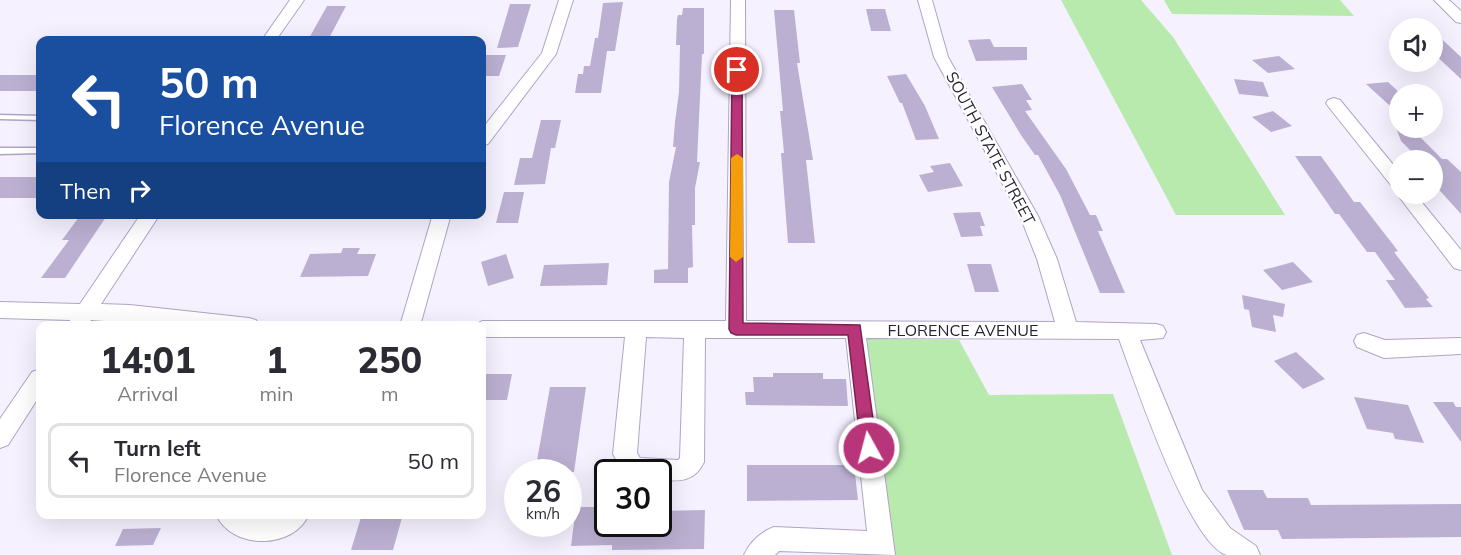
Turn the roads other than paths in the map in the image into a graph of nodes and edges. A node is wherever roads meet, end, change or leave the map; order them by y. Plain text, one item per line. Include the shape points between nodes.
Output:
1 (297, 0) edge
2 (566, 0) edge
3 (738, 0) edge
4 (925, 0) edge
5 (1441, 0) edge
6 (1461, 19) edge
7 (272, 36) edge
8 (1334, 103) dead end
9 (0, 117) edge
10 (36, 118) edge
11 (486, 135) edge
12 (0, 151) edge
13 (36, 151) edge
14 (1389, 171) edge
15 (1414, 204) edge
16 (148, 219) edge
17 (441, 219) edge
18 (1461, 263) edge
19 (0, 310) edge
20 (81, 319) edge
21 (203, 321) edge
22 (411, 321) edge
23 (486, 329) edge
24 (636, 329) junction
25 (695, 329) junction
26 (736, 329) junction
27 (855, 329) junction
28 (1068, 330) junction
29 (1126, 332) junction
30 (1156, 332) dead end
31 (1364, 341) dead end
32 (1461, 346) edge
33 (36, 384) edge
34 (0, 438) edge
35 (232, 519) edge
36 (291, 519) edge
37 (881, 549) edge
38 (757, 555) edge
39 (1247, 555) edge

1 - 7 street
2 - 11 street via 549,54
3 - 26 street
4 - 28 street, SOUTH STATE STREET via 941,57 1029,216 1047,259
5 - 6 street
8 - 14 street
9 - 10 lane
12 - 13 lane
15 - 18 street
16 - 20 street
17 - 22 street
19 - 20 street
20 - 21 street via 130,313
23 - 24 street, FLORENCE AVENUE
24 - 25 street, FLORENCE AVENUE
24 - 25 street via 625,454 633,468 683,471 692,462
25 - 26 street, FLORENCE AVENUE
26 - 27 street, FLORENCE AVENUE
27 - 28 street, FLORENCE AVENUE
27 - 37 street
28 - 29 street, FLORENCE AVENUE
29 - 30 street, FLORENCE AVENUE
29 - 39 street via 1193,497 1221,536
31 - 32 street via 1384,349
33 - 34 street
35 - 36 street via 235,524 258,530 283,526
37 - 38 street via 774,539

